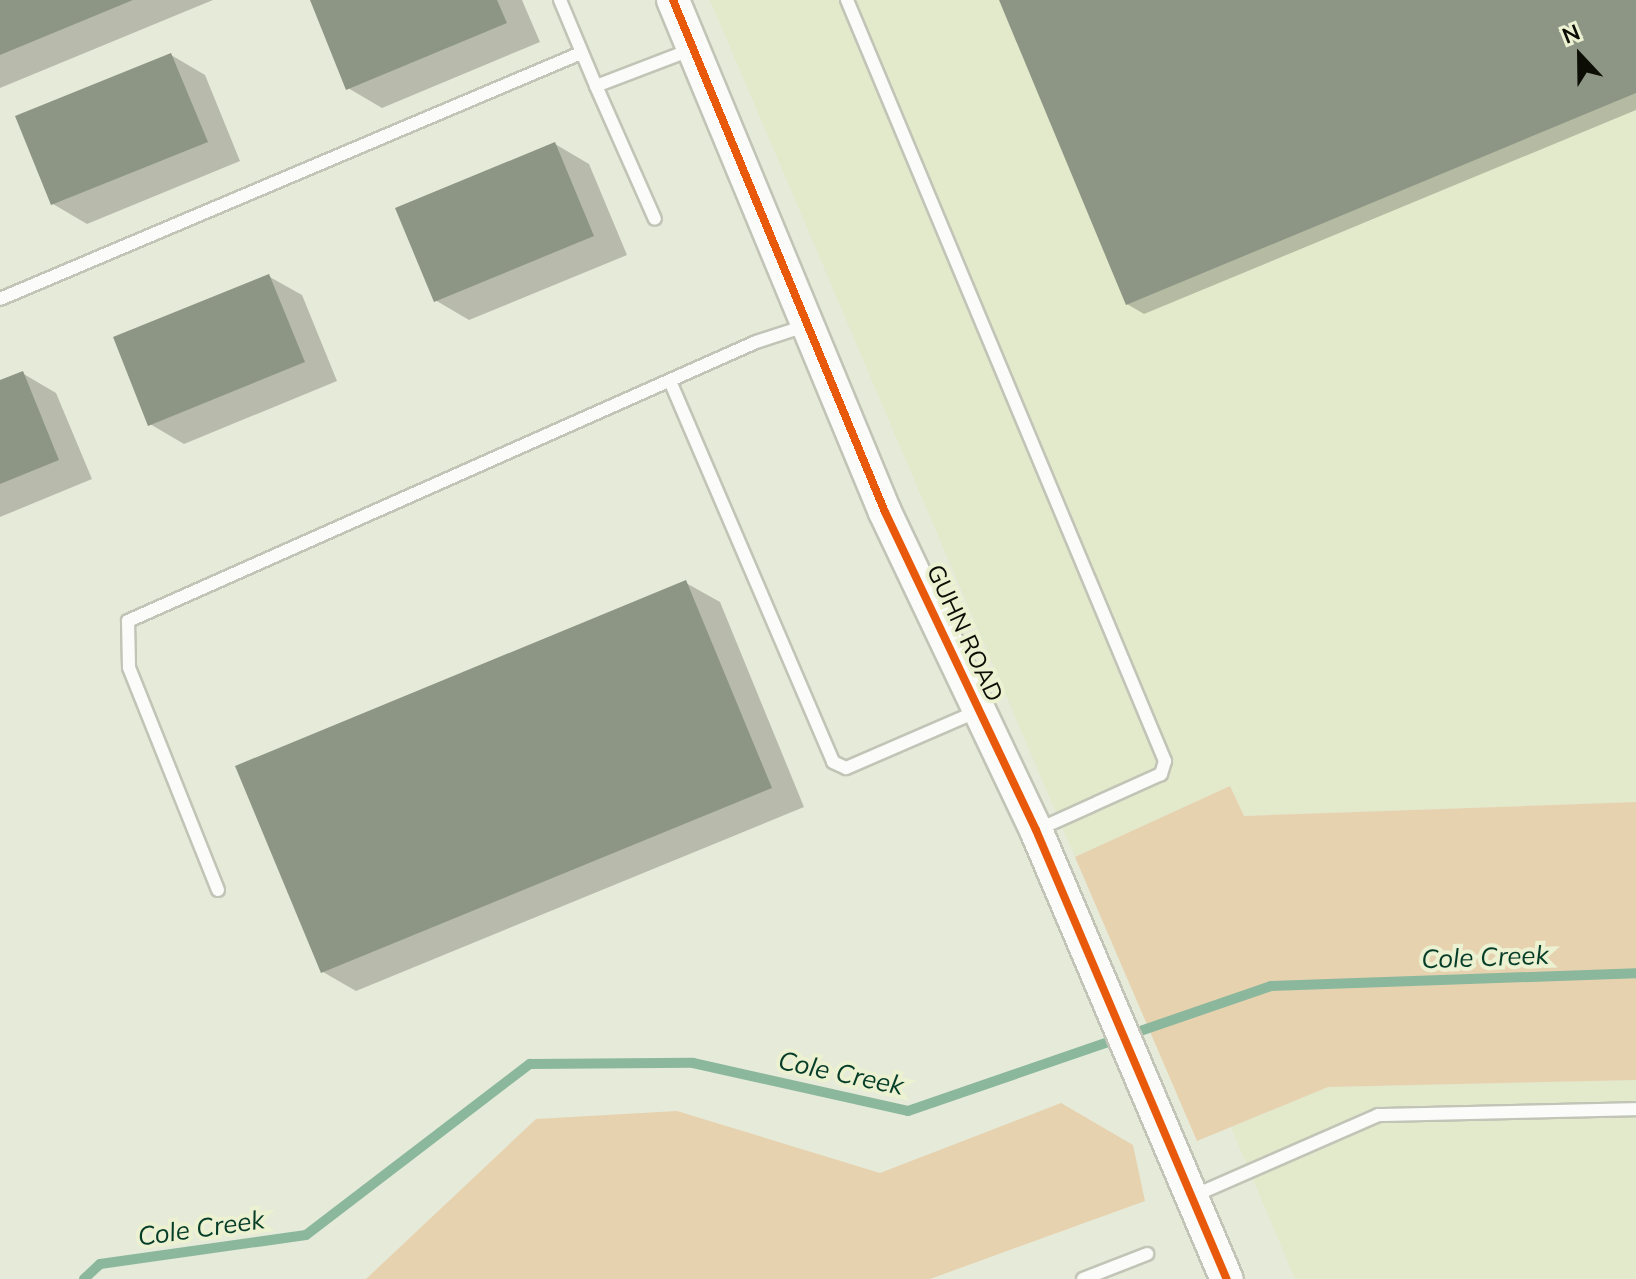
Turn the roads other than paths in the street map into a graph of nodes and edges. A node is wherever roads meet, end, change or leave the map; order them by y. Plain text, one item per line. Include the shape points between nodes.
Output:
1 (560, 0) edge
2 (673, 0) edge
3 (847, 0) edge
4 (693, 48) junction
5 (581, 53) junction
6 (596, 86) junction
7 (655, 219) dead end
8 (0, 299) edge
9 (808, 325) junction
10 (670, 381) junction
11 (979, 710) junction
12 (1036, 830) junction
13 (218, 890) dead end
14 (1636, 1109) edge
15 (1190, 1197) junction
16 (1147, 1254) dead end
17 (1083, 1279) edge
18 (1227, 1279) edge

1 - 5 lane
2 - 4 street, GUHN ROAD
3 - 12 lane via 1165,761 1161,774
4 - 6 lane
4 - 9 street, GUHN ROAD
5 - 6 lane
5 - 8 lane
6 - 7 lane
9 - 10 lane
9 - 11 street, GUHN ROAD via 885,512
10 - 11 lane via 833,762 846,768
10 - 13 lane via 128,621 129,667
11 - 12 street, GUHN ROAD
12 - 15 street, GUHN ROAD
14 - 15 lane via 1378,1115
15 - 18 street, GUHN ROAD
16 - 17 lane

